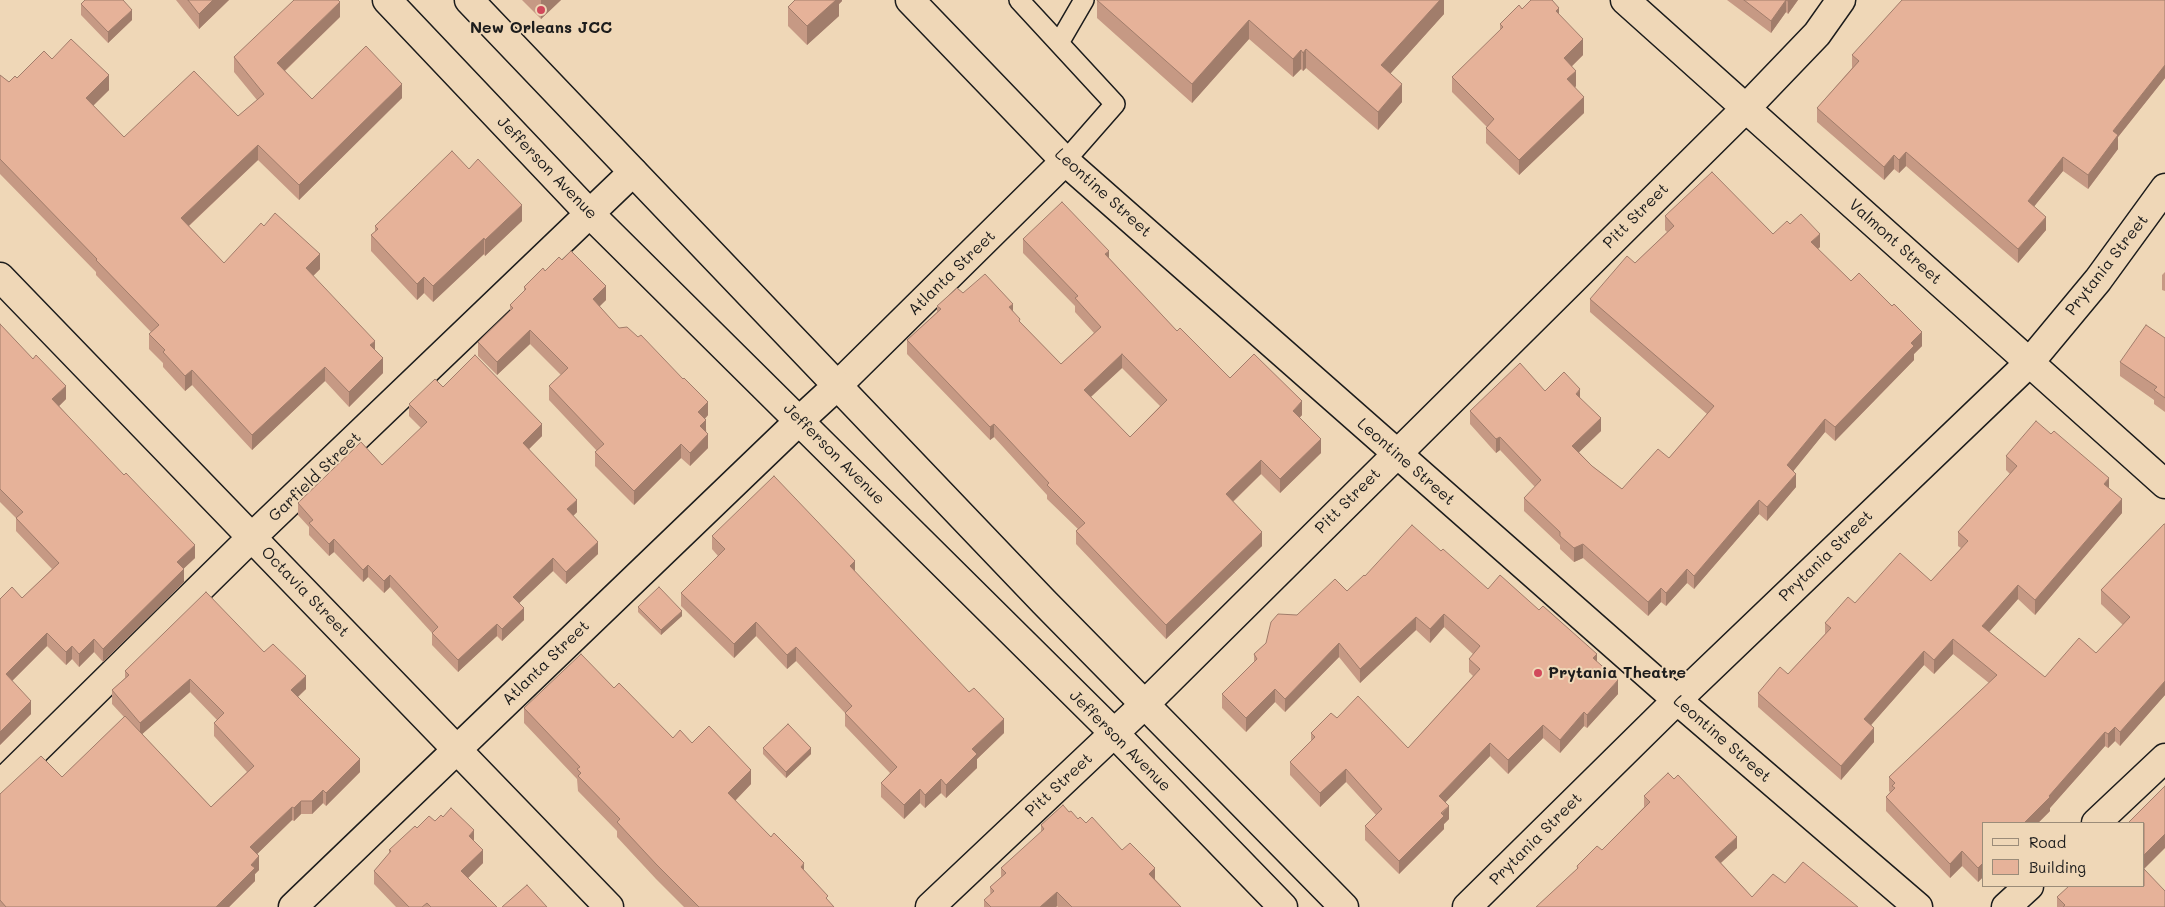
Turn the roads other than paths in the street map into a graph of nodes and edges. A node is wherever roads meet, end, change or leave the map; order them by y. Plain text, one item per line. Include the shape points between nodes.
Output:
1 (387, 0) edge
2 (469, 0) edge
3 (910, 0) edge
4 (1019, 0) edge
5 (1084, 0) edge
6 (1625, 0) edge
7 (1841, 0) edge
8 (1059, 43) junction
9 (1746, 108) junction
10 (1066, 161) junction
11 (633, 172) junction
12 (2165, 188) edge
13 (590, 214) junction
14 (0, 277) edge
15 (2028, 363) junction
16 (838, 385) junction
17 (800, 420) junction
18 (1396, 453) junction
19 (2165, 484) edge
20 (252, 537) junction
21 (1677, 700) junction
22 (1145, 704) junction
23 (1114, 733) junction
24 (456, 749) junction
25 (2165, 758) edge
26 (0, 785) edge
27 (2097, 822) edge
28 (2028, 887) edge
29 (293, 907) edge
30 (609, 907) edge
31 (930, 907) edge
32 (1283, 907) edge
33 (1344, 907) edge
34 (1467, 907) edge
35 (1918, 907) edge
36 (2006, 907) edge

1 - 13 street, Jefferson Avenue
2 - 11 street
3 - 10 street, Leontine Street
4 - 8 lane
5 - 8 lane
6 - 9 street, Valmont Street
7 - 9 street, Pitt Street via 1816,34
8 - 10 lane via 1115,104
9 - 15 street, Valmont Street
9 - 18 street, Pitt Street
10 - 16 street, Atlanta Street
10 - 18 street, Leontine Street
11 - 13 street, Garfield Street
11 - 16 street
12 - 15 street, Prytania Street via 2098,280
13 - 17 street, Jefferson Avenue
13 - 20 street, Garfield Street
14 - 20 street, Octavia Street
15 - 19 street, Valmont Street
15 - 21 street, Prytania Street
16 - 17 street, Atlanta Street
16 - 22 street
17 - 23 street, Jefferson Avenue
17 - 24 street, Atlanta Street
18 - 21 street, Leontine Street
18 - 22 street, Pitt Street
20 - 24 street, Octavia Street
20 - 26 street, Garfield Street
21 - 34 street, Prytania Street
21 - 35 street, Leontine Street
22 - 23 street, Pitt Street
22 - 33 street
23 - 31 street, Pitt Street
23 - 32 street, Jefferson Avenue
24 - 29 street, Atlanta Street
24 - 30 street, Octavia Street
25 - 27 street
28 - 36 street

